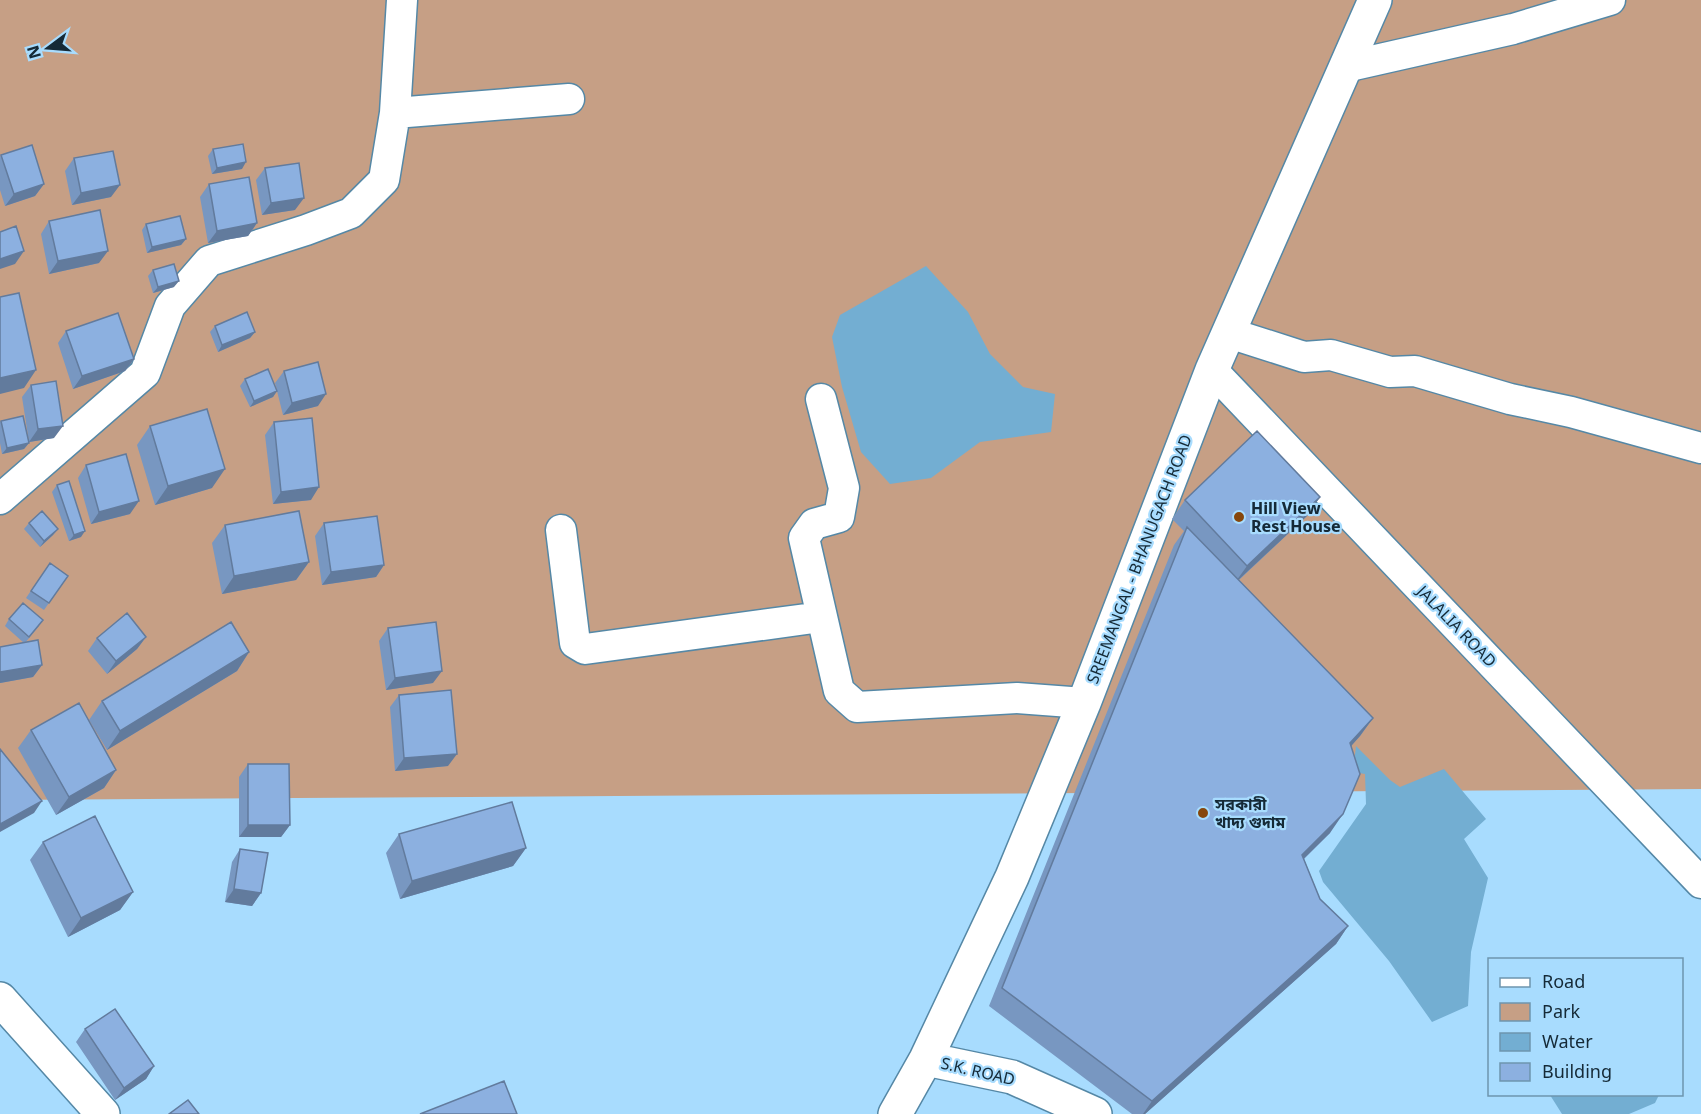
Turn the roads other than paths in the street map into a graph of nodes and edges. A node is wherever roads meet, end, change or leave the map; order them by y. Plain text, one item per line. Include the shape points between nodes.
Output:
1 (402, 0) edge
2 (1375, 0) edge
3 (1610, 0) edge
4 (1345, 67) junction
5 (569, 99) dead end
6 (395, 113) junction
7 (1228, 333) junction
8 (1212, 370) junction
9 (821, 399) dead end
10 (1701, 448) edge
11 (0, 499) edge
12 (561, 530) dead end
13 (821, 617) junction
14 (1084, 703) junction
15 (1701, 883) edge
16 (0, 999) edge
17 (926, 1059) junction
18 (103, 1114) edge
19 (895, 1114) edge
20 (1095, 1114) edge

1 - 6 street
2 - 4 main road, SREEMANGAL - BHANUGACH ROAD
3 - 4 street via 1513,29
4 - 7 main road, SREEMANGAL - BHANUGACH ROAD
5 - 6 street
6 - 11 street via 384,180 351,213 209,261 170,306 145,373
7 - 8 main road, SREEMANGAL - BHANUGACH ROAD
7 - 10 street via 1304,357 1331,355 1390,372 1415,371
8 - 14 main road, SREEMANGAL - BHANUGACH ROAD
8 - 15 street, JALALIA ROAD
9 - 13 street via 844,489 839,516 814,524 804,538
12 - 13 street via 574,643 585,649
13 - 14 street via 839,691 857,707 1017,698
14 - 17 main road, SREEMANGAL - BHANUGACH ROAD via 1012,877
16 - 18 main road
17 - 19 main road, SREEMANGAL - BHANUGACH ROAD
17 - 20 main road, S.K. ROAD via 1012,1077

